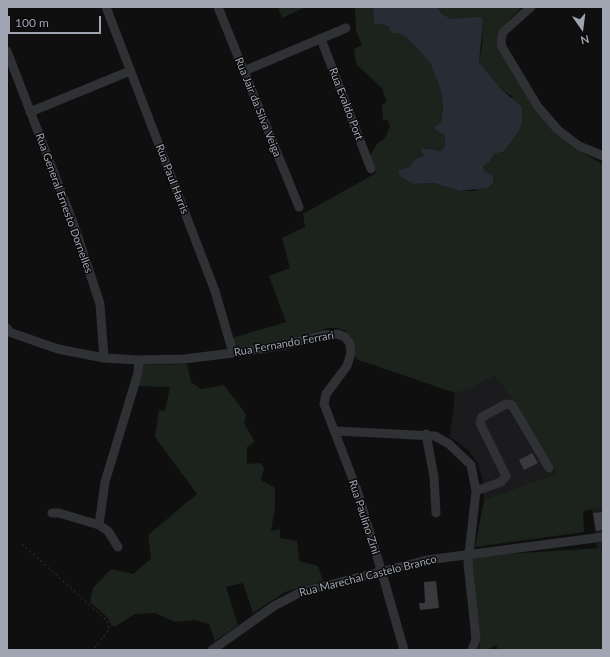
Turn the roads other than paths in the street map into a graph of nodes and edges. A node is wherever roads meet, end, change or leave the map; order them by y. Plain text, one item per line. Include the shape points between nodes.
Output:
1 (106, 7) edge
2 (218, 7) edge
3 (531, 7) edge
4 (346, 28) dead end
5 (321, 39) junction
6 (7, 51) edge
7 (130, 71) junction
8 (244, 71) junction
9 (30, 112) junction
10 (603, 156) edge
11 (371, 169) dead end
12 (299, 207) dead end
13 (8, 331) edge
14 (233, 353) junction
15 (104, 358) junction
16 (139, 360) junction
17 (336, 431) junction
18 (426, 434) junction
19 (548, 468) dead end
20 (476, 491) junction
21 (52, 513) dead end
22 (436, 513) dead end
23 (99, 525) junction
24 (599, 537) edge
25 (118, 547) dead end
26 (469, 553) junction
27 (382, 573) junction
28 (212, 650) edge
29 (404, 650) edge
30 (472, 650) edge

1 - 7 street, Rua Paul Harris
2 - 8 street, Rua Jair da Silva Veiga
3 - 10 street via 503,32 502,47 538,108 558,130 579,146
4 - 5 street
5 - 8 street
5 - 11 street, Rua Evaldo Port
6 - 9 street, Rua General Ernesto Dornelles
7 - 9 street
7 - 14 street, Rua Paul Harris via 215,291
8 - 12 street, Rua Jair da Silva Veiga
9 - 15 street, Rua General Ernesto Dornelles via 74,225 100,304
13 - 15 street, Rua Fernando Ferrari via 58,349
14 - 16 street, Rua Fernando Ferrari via 184,359
14 - 17 street, Rua Fernando Ferrari via 285,345 323,335 338,334 345,337 350,344 351,353 347,366 326,394 324,404
15 - 16 street, Rua Fernando Ferrari
16 - 23 street via 138,373 105,482
17 - 18 street
17 - 27 street, Rua Paulino Zini
18 - 20 street via 444,440 466,459 474,474
18 - 22 street via 434,477
19 - 20 street via 512,405 506,404 482,417 480,423 506,476 501,482
20 - 26 street
21 - 23 street
23 - 25 street via 108,531
24 - 26 street, Rua Marechal Castelo Branco
26 - 27 street, Rua Marechal Castelo Branco via 427,560
26 - 30 street via 476,639
27 - 28 street, Rua Marechal Castelo Branco via 289,597
27 - 29 street, Rua Paulino Zini

